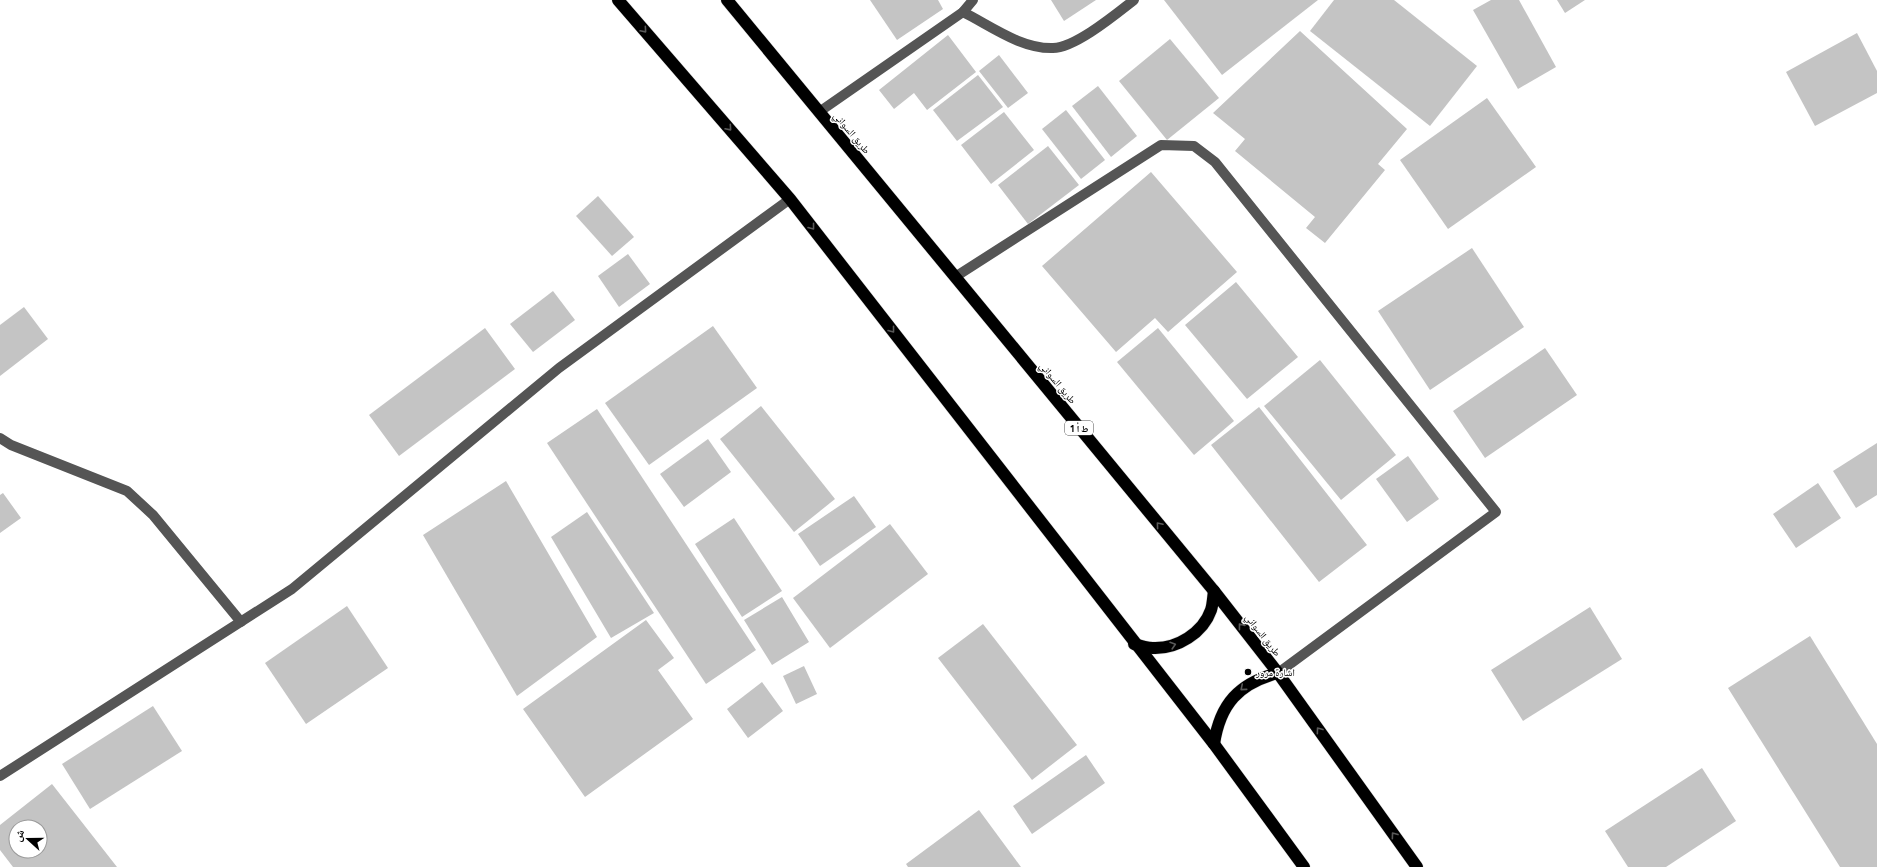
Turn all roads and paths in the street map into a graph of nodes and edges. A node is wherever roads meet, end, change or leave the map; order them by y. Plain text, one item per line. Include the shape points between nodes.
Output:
1 (618, 0) edge
2 (727, 0) edge
3 (973, 0) edge
4 (1134, 0) edge
5 (963, 12) junction
6 (819, 112) junction
7 (790, 199) junction
8 (955, 277) junction
9 (0, 438) edge
10 (1214, 591) junction
11 (241, 622) junction
12 (1134, 644) junction
13 (1278, 672) junction
14 (1214, 744) junction
15 (0, 776) edge
16 (1304, 867) edge
17 (1417, 867) edge

1 -> 7 highway
2 - 6 highway, طريق السواني / ط أ 1
3 - 5 street
4 - 5 street via 1104,24 1075,41 1054,49 1018,41
5 - 6 street
6 - 8 highway, طريق السواني / ط أ 1
7 - 11 street via 559,368 292,589
7 -> 12 highway
10 -> 8 highway, طريق السواني / ط أ 1
8 - 13 street via 1161,145 1194,146 1215,162 1496,512
9 - 11 street via 11,445 127,491 153,515
12 -> 10 highway via 1152,648 1171,647 1188,639 1202,626 1211,610
13 -> 10 highway, طريق السواني / ط أ 1
11 - 15 street
12 - 14 highway
13 -> 14 highway via 1246,685 1233,697 1216,727
17 -> 13 highway, طريق السواني / ط أ 1
14 - 16 highway

